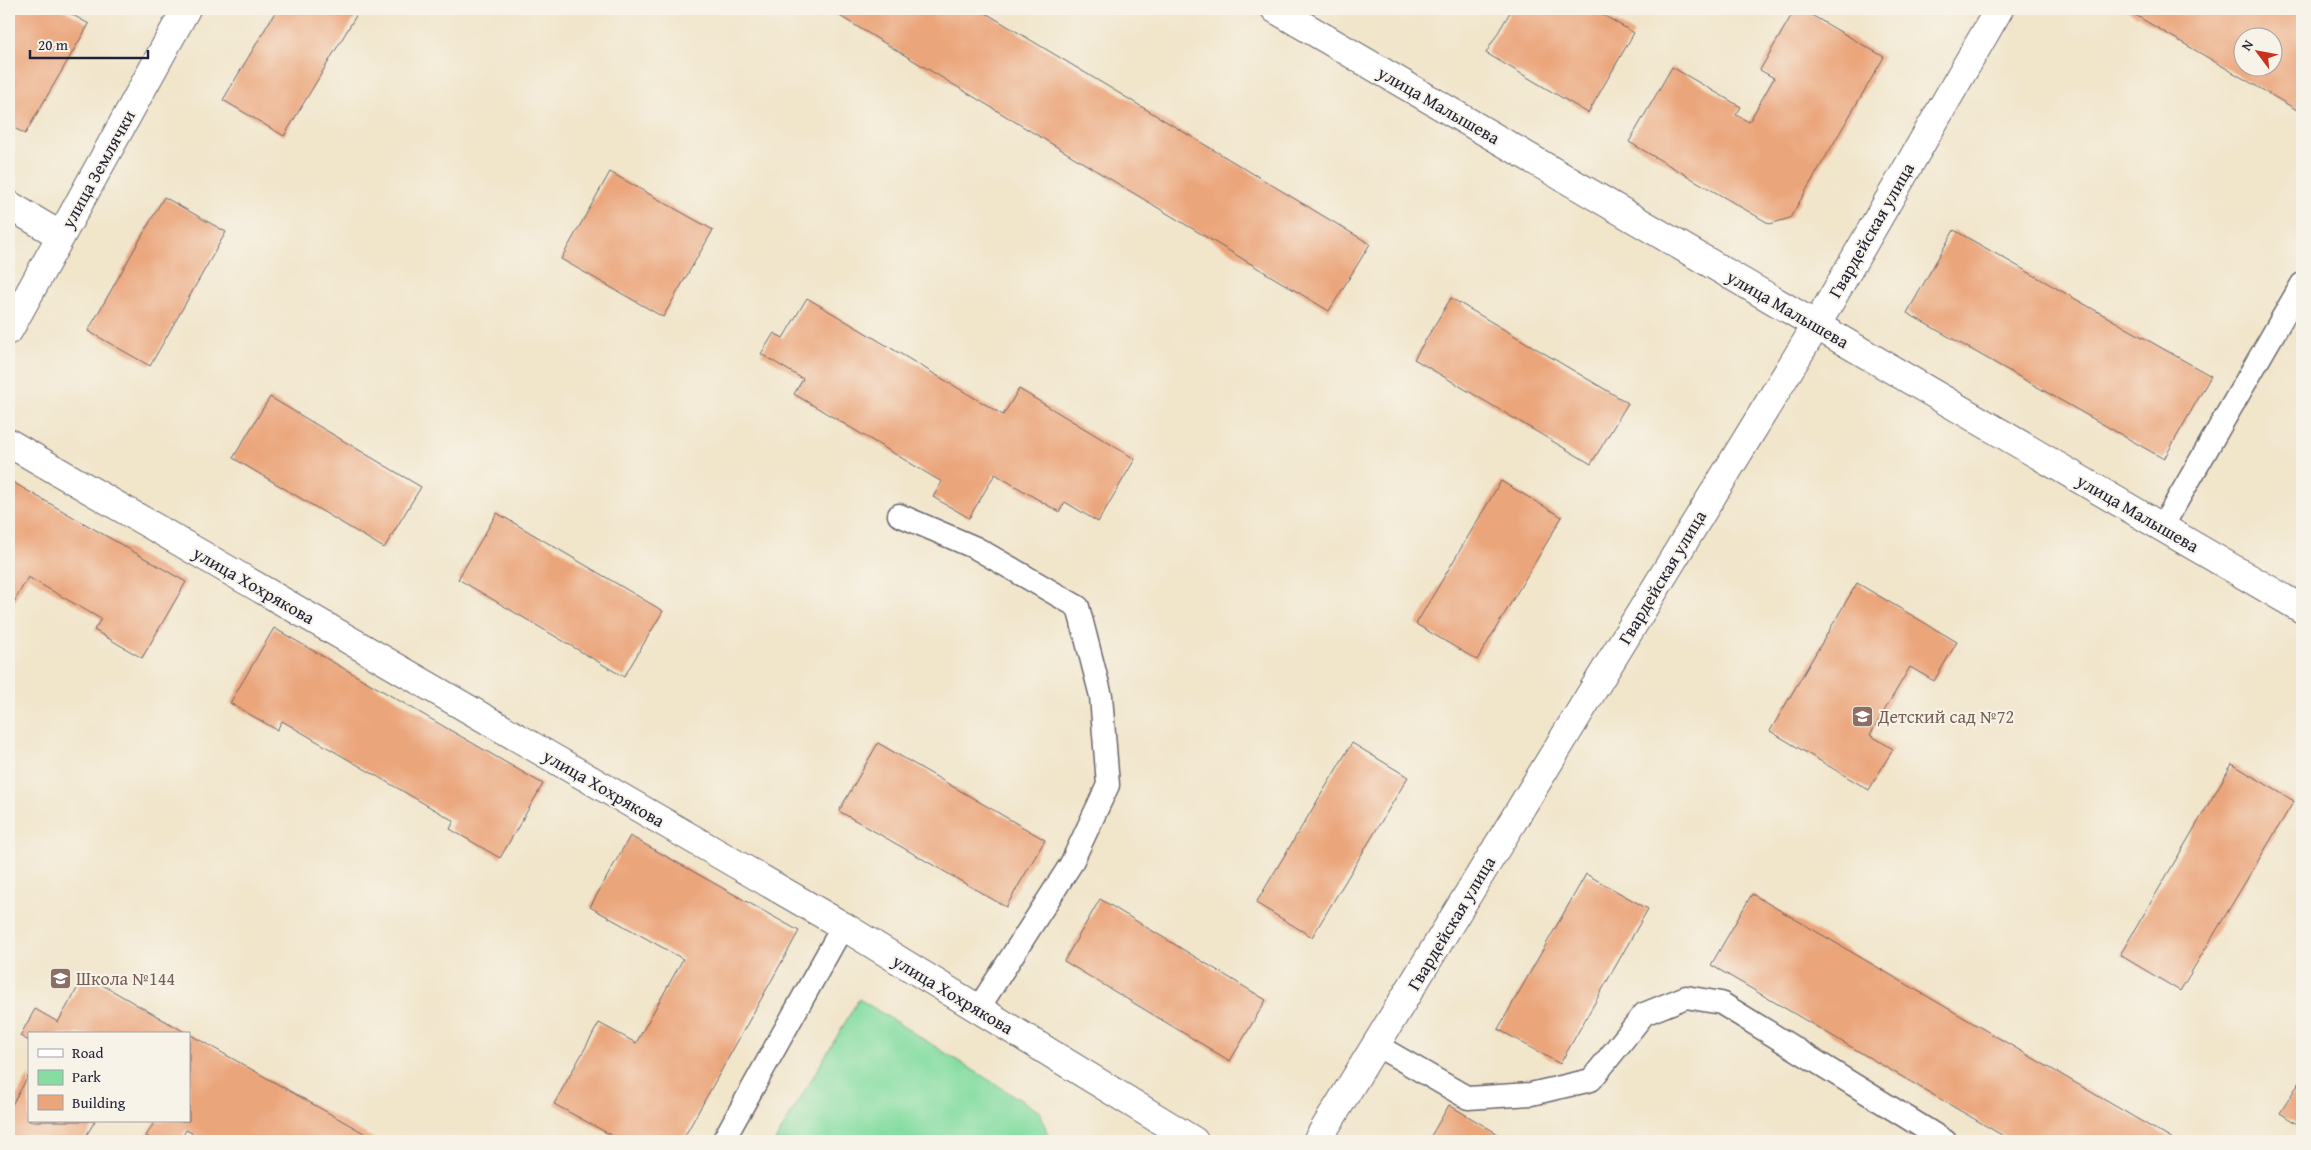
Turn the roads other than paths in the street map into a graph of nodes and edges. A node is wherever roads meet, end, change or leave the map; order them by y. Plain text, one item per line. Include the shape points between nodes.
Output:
1 (186, 9) edge
2 (1275, 9) edge
3 (1999, 9) edge
4 (9, 205) edge
5 (61, 236) junction
6 (2302, 284) edge
7 (1816, 326) junction
8 (9, 330) edge
9 (9, 443) edge
10 (899, 515) dead end
11 (2162, 527) junction
12 (2302, 609) edge
13 (843, 926) junction
14 (978, 1009) junction
15 (1376, 1045) junction
16 (723, 1141) edge
17 (1194, 1141) edge
18 (1317, 1141) edge
19 (1945, 1141) edge

1 - 5 street, улица Землячки
2 - 7 street, улица Малышева
3 - 7 street, Гвардейская улица
4 - 5 street
5 - 8 street, улица Землячки
6 - 11 lane
7 - 11 street, улица Малышева
7 - 15 street, Гвардейская улица
9 - 13 street, улица Хохрякова
10 - 14 lane via 976,548 1078,607 1100,696 1108,785 1071,864
11 - 12 street, улица Малышева
13 - 14 street, улица Хохрякова
13 - 16 lane
14 - 17 street, улица Хохрякова
15 - 18 street, Гвардейская улица
15 - 19 lane via 1468,1098 1531,1094 1591,1080 1644,1014 1686,997 1720,1002

